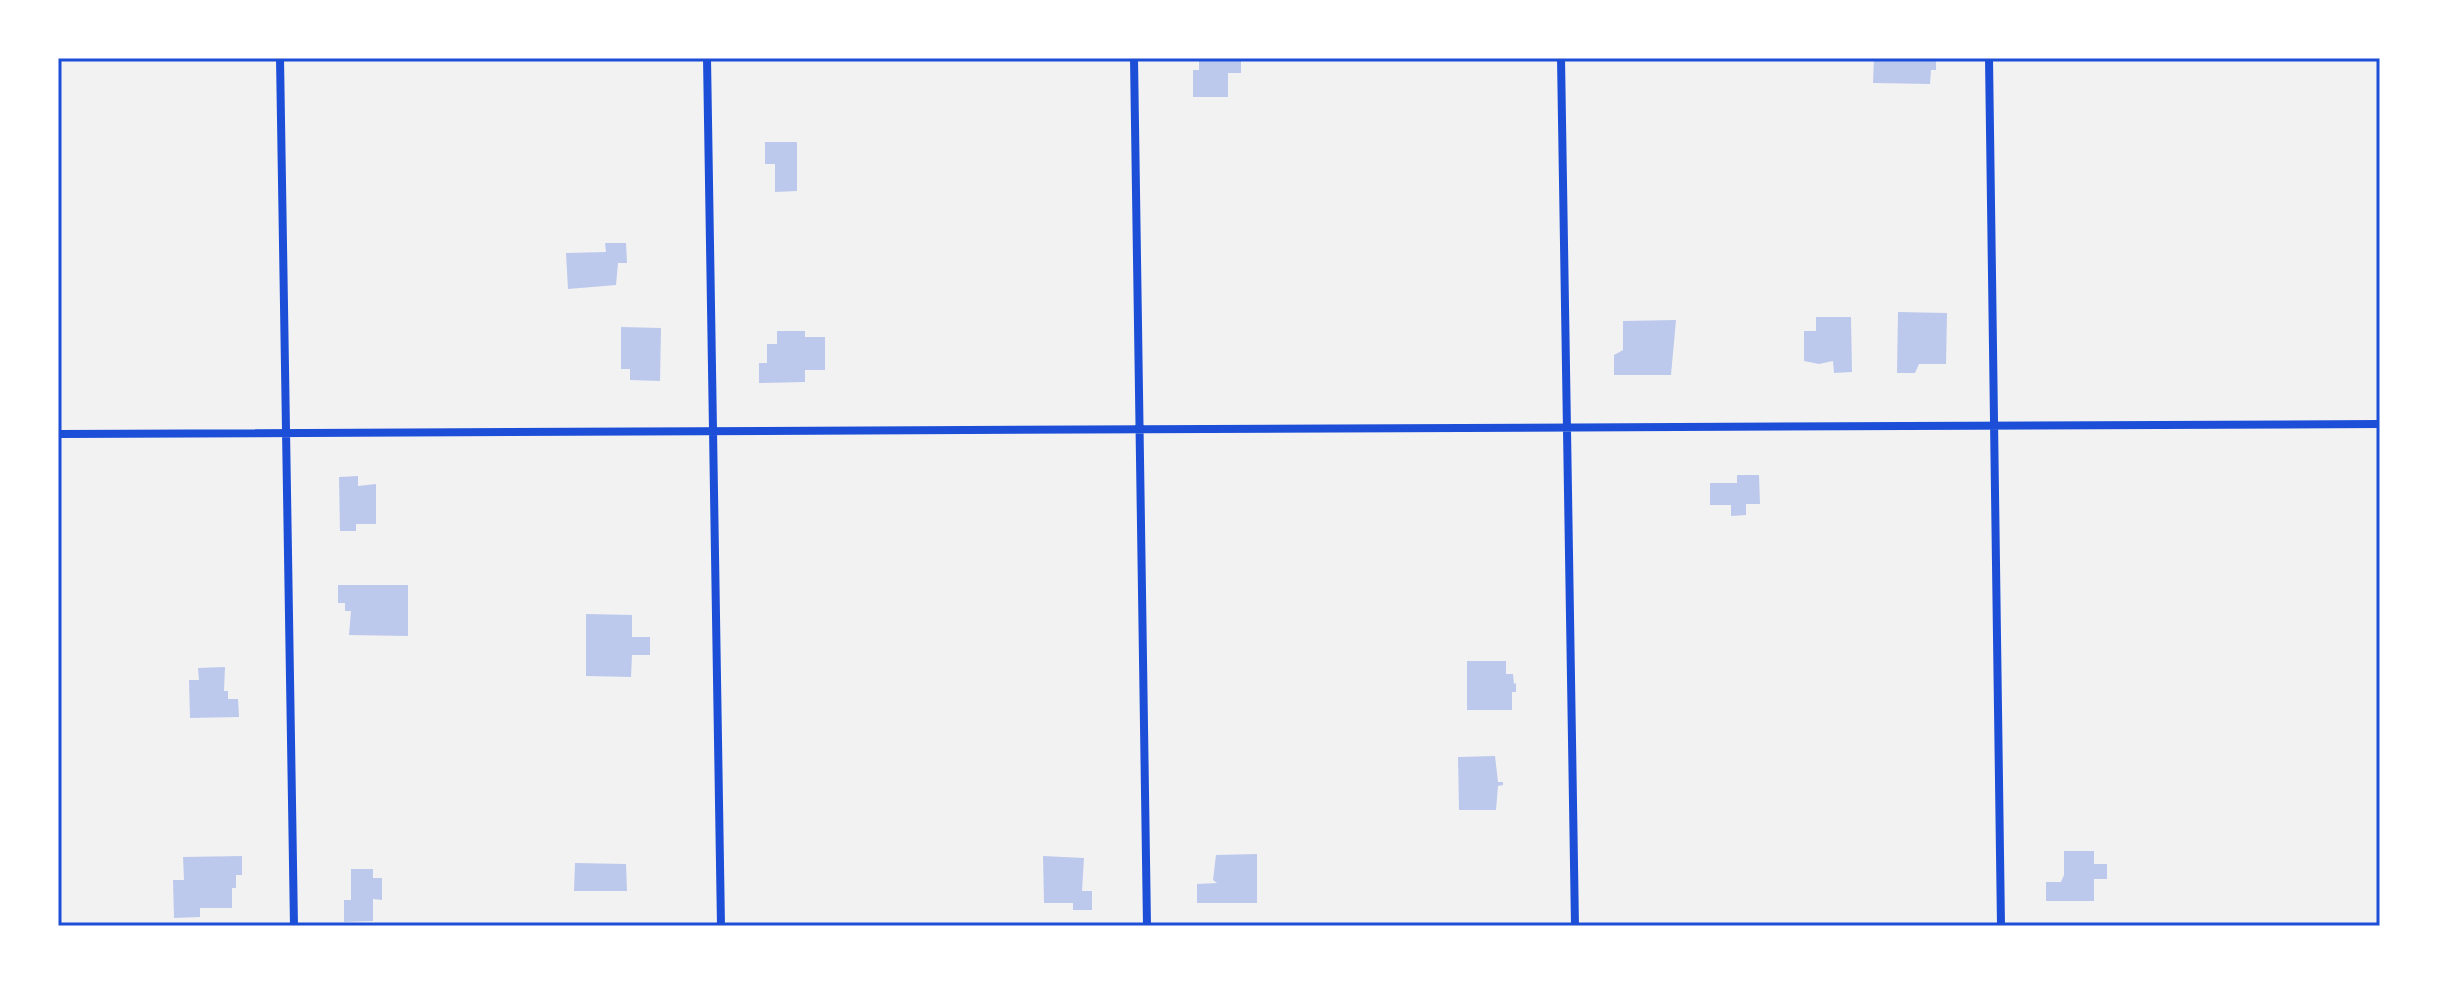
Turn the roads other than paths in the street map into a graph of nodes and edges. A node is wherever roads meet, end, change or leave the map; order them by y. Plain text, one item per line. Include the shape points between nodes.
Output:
1 (280, 58) edge
2 (707, 58) edge
3 (1134, 58) edge
4 (1561, 58) edge
5 (1989, 58) edge
6 (2380, 424) edge
7 (1994, 425) junction
8 (1567, 427) junction
9 (1140, 428) junction
10 (713, 430) junction
11 (287, 433) junction
12 (58, 434) edge
13 (294, 926) edge
14 (721, 926) edge
15 (1147, 926) edge
16 (1575, 926) edge
17 (2001, 926) edge

1 - 11 street
2 - 10 street
3 - 9 street
4 - 8 street
5 - 7 street
6 - 7 street
7 - 8 street
7 - 17 street
8 - 9 street
8 - 16 street
9 - 10 street
9 - 15 street
10 - 11 street
10 - 14 street
11 - 12 street
11 - 13 street

